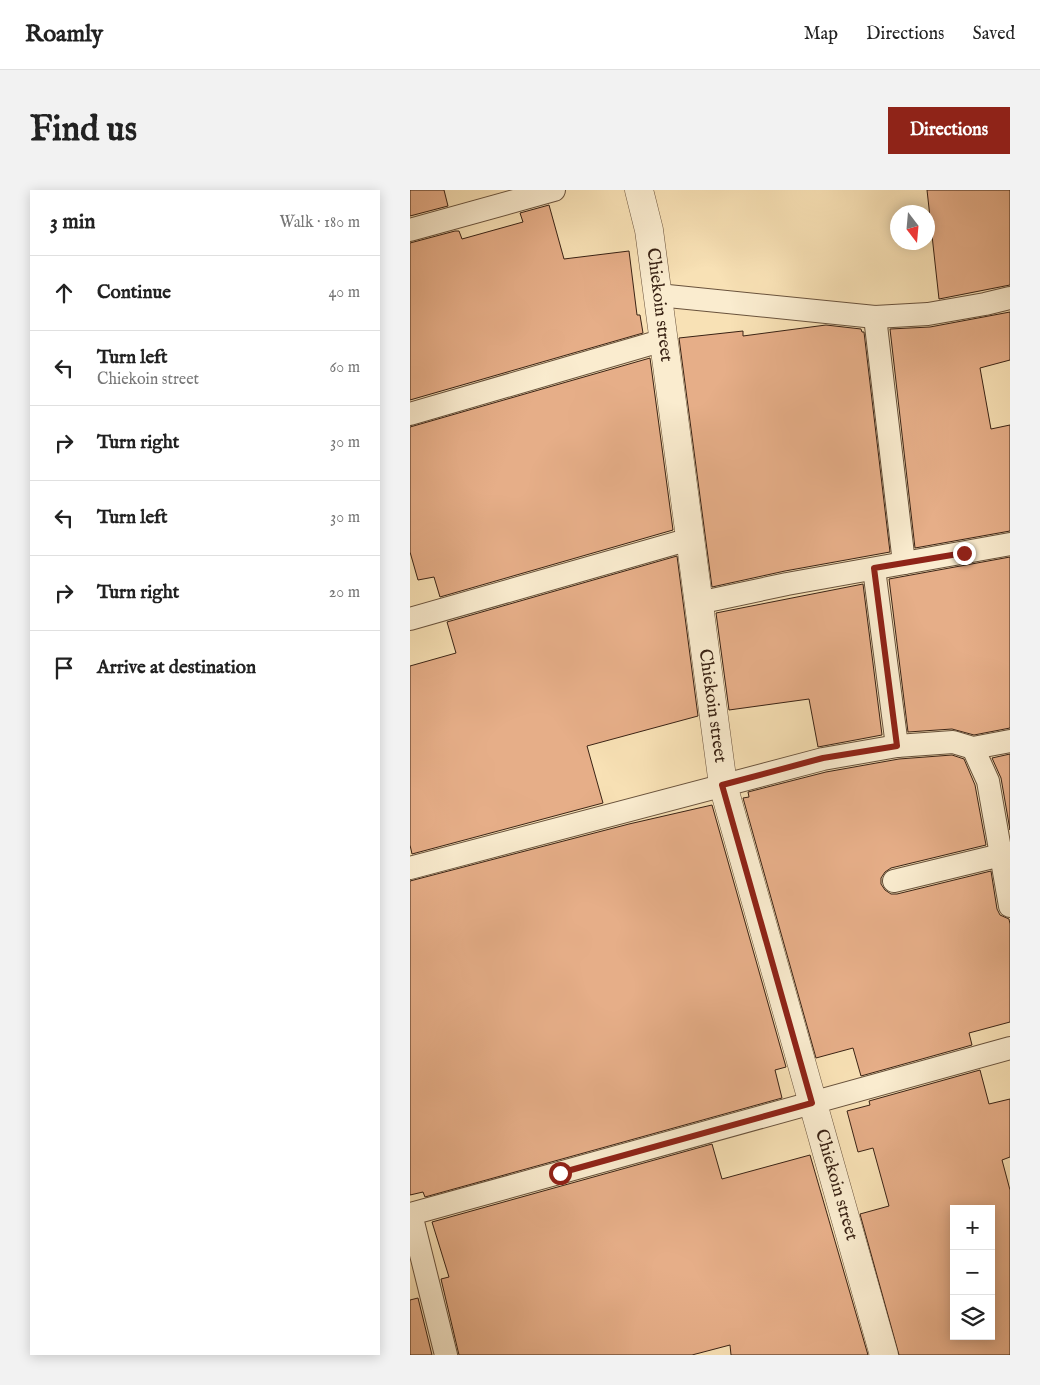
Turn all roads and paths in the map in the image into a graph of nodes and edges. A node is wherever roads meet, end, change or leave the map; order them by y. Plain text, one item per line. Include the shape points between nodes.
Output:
1 (554, 190) edge
2 (639, 190) edge
3 (410, 230) edge
4 (658, 295) junction
5 (1010, 298) edge
6 (875, 317) junction
7 (664, 340) junction
8 (410, 414) edge
9 (690, 539) junction
10 (1010, 544) edge
11 (904, 563) junction
12 (874, 568) junction
13 (698, 603) junction
14 (410, 618) edge
15 (1010, 741) edge
16 (897, 746) junction
17 (973, 748) junction
18 (722, 785) junction
19 (1001, 855) junction
20 (410, 868) edge
21 (894, 881) dead end
22 (1010, 906) edge
23 (1010, 1048) edge
24 (812, 1103) junction
25 (446, 1355) edge
26 (884, 1355) edge

1 - 3 lane
2 - 4 street, Chiekoin street via 650,230
4 - 6 lane
4 - 7 street, Chiekoin street
5 - 6 lane via 928,314
6 - 11 lane
7 - 8 lane
7 - 9 street, Chiekoin street
9 - 13 street, Chiekoin street
9 - 14 lane
10 - 11 lane
11 - 12 lane
12 - 13 lane
12 - 16 lane
13 - 18 street, Chiekoin street
15 - 17 lane
16 - 17 lane via 953,742
16 - 18 lane via 823,758
17 - 19 lane via 988,782
18 - 20 lane
18 - 24 street, Chiekoin street
19 - 21 lane
19 - 22 lane
23 - 24 lane
24 - 25 lane via 411,1214
24 - 26 street, Chiekoin street

